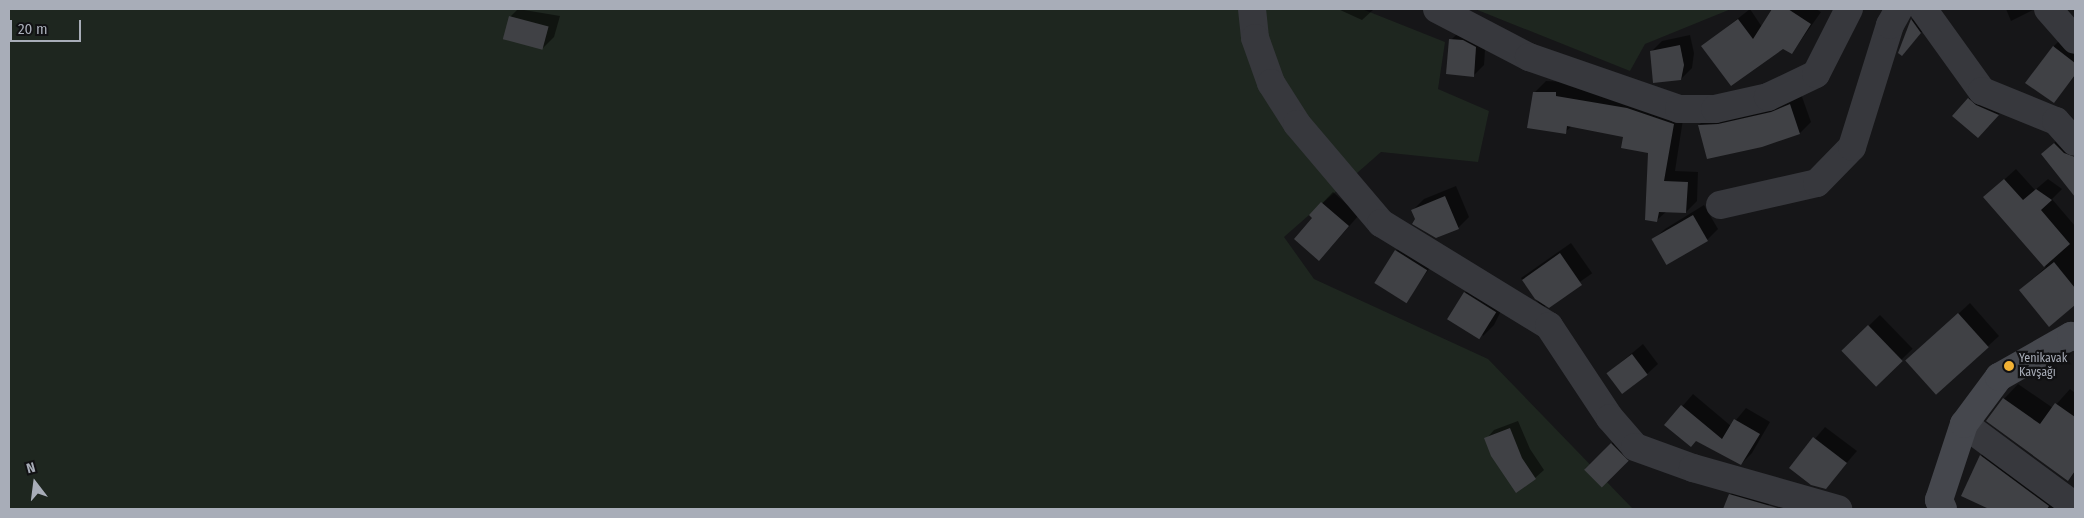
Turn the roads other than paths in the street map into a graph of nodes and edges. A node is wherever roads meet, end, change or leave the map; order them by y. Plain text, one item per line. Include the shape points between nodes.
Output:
1 (1252, 9) edge
2 (1437, 9) edge
3 (1848, 9) edge
4 (1899, 9) edge
5 (1923, 9) edge
6 (2048, 9) edge
7 (2075, 40) edge
8 (2075, 142) edge
9 (1720, 205) dead end
10 (2074, 336) edge
11 (1964, 424) junction
12 (2075, 506) edge
13 (1838, 509) edge
14 (1943, 509) edge

1 - 13 street via 1255,38 1270,83 1297,124 1381,223 1548,326 1610,418 1635,447 1693,468
2 - 3 street via 1529,58 1679,109 1715,109 1768,97 1816,74
4 - 9 street via 1890,25 1852,147 1817,183
5 - 8 street via 1982,91 2056,121
6 - 7 street
10 - 11 street via 1999,377
11 - 12 street
11 - 14 street via 1940,500

